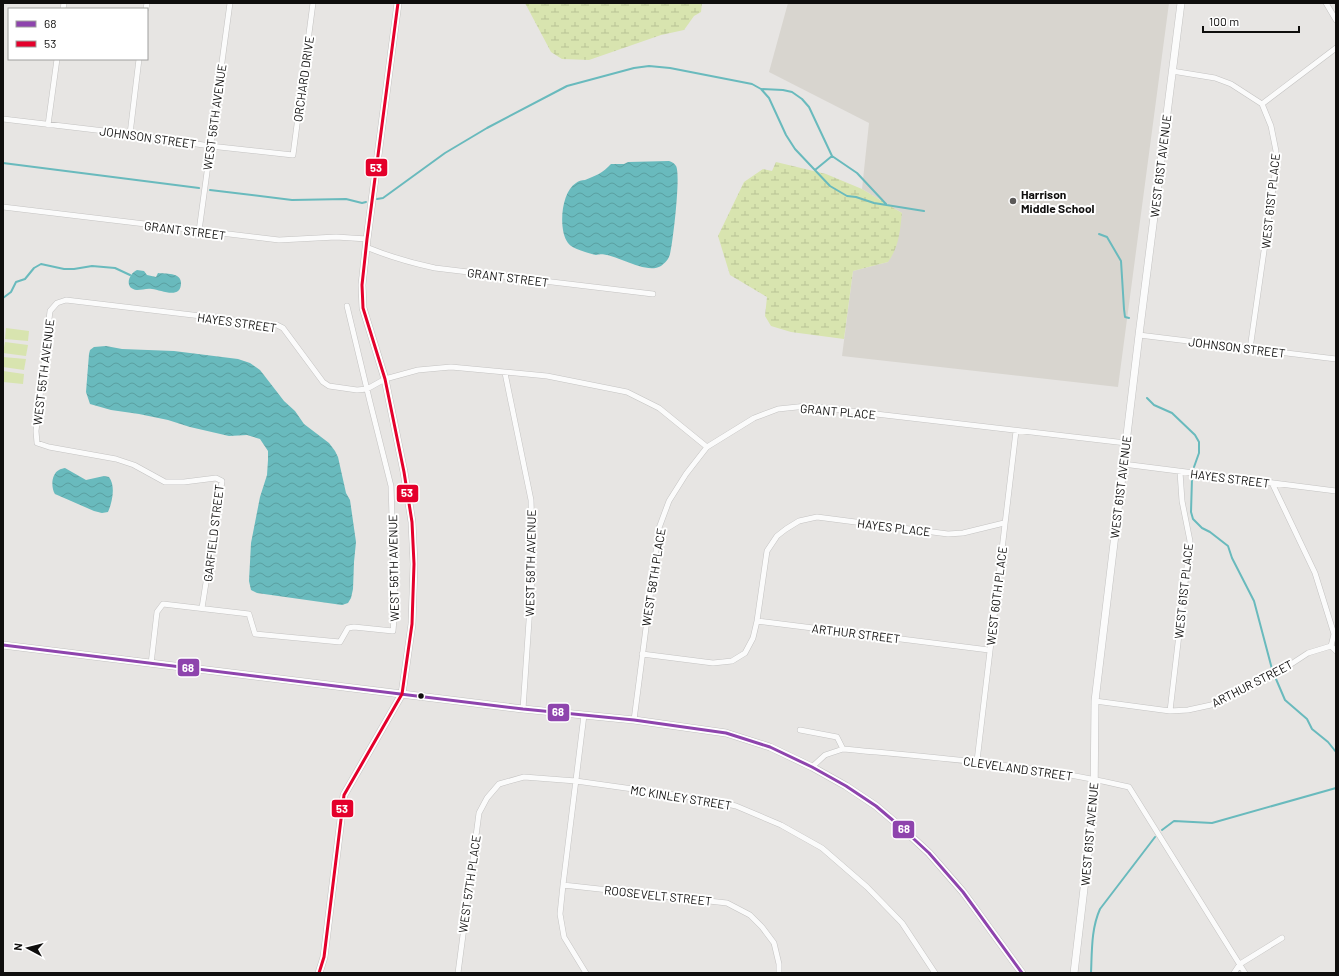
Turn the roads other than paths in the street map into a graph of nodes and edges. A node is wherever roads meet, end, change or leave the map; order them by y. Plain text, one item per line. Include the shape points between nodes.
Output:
1 (230, 3) edge
2 (313, 3) edge
3 (398, 3) edge
4 (1181, 3) edge
5 (1326, 3) edge
6 (1336, 20) edge
7 (1336, 48) edge
8 (56, 60) edge
9 (139, 60) edge
10 (1172, 71) junction
11 (1262, 104) junction
12 (3, 119) edge
13 (48, 124) junction
14 (130, 134) junction
15 (210, 146) junction
16 (293, 155) joint
17 (3, 207) edge
18 (199, 232) junction
19 (367, 239) junction
20 (366, 247) junction
21 (653, 294) dead end
22 (57, 303) joint
23 (348, 306) dead end
24 (1139, 335) junction
25 (1250, 349) junction
26 (1336, 359) edge
27 (505, 373) junction
28 (385, 379) junction
29 (367, 389) junction
30 (1016, 431) junction
31 (37, 443) joint
32 (1126, 443) junction
33 (707, 447) junction
34 (1123, 464) junction
35 (1180, 472) junction
36 (1272, 483) junction
37 (1336, 491) edge
38 (1004, 523) junction
39 (202, 608) junction
40 (757, 621) junction
41 (3, 645) edge
42 (1331, 646) junction
43 (989, 650) junction
44 (1336, 652) edge
45 (642, 654) junction
46 (151, 664) junction
47 (402, 694) junction
48 (1095, 701) junction
49 (523, 709) junction
50 (1170, 711) junction
51 (584, 715) junction
52 (634, 720) junction
53 (800, 730) dead end
54 (843, 749) junction
55 (976, 761) junction
56 (812, 767) junction
57 (1095, 779) junction
58 (576, 782) junction
59 (487, 798) joint
60 (563, 885) junction
61 (1282, 938) dead end
62 (1240, 964) junction
63 (319, 973) edge
64 (458, 973) edge
65 (586, 973) edge
66 (779, 973) edge
67 (935, 973) edge
68 (1022, 973) edge
69 (1074, 973) edge
70 (1234, 973) edge
71 (1245, 973) edge

1 - 15 street, WEST 56TH AVENUE
2 - 16 street, ORCHARD DRIVE
3 - 19 main road
4 - 10 main road, WEST 61ST AVENUE
5 - 6 street
7 - 11 street
8 - 13 street
9 - 14 street
10 - 11 street via 1215,78 1232,84
10 - 24 main road, WEST 61ST AVENUE
11 - 25 street, WEST 61ST PLACE via 1271,126 1276,151 1275,174
12 - 13 street, JOHNSON STREET
13 - 14 street, JOHNSON STREET
14 - 15 street, JOHNSON STREET
15 - 16 street, JOHNSON STREET
15 - 18 street, WEST 56TH AVENUE
17 - 18 street, GRANT STREET
18 - 19 street, GRANT STREET via 279,240 336,237
19 - 20 main road
20 - 21 street, GRANT STREET via 411,263 435,268
20 - 28 main road via 362,285 363,308
22 - 29 street, HAYES STREET via 66,300 277,325 283,328 323,382 329,386
22 - 31 street, WEST 55TH AVENUE via 50,311 36,431
23 - 29 street
24 - 25 street, JOHNSON STREET
24 - 32 main road, WEST 61ST AVENUE
25 - 26 street, JOHNSON STREET
27 - 28 street via 451,366 418,370
27 - 33 street via 547,376 627,392 659,408
27 - 49 street, WEST 58TH AVENUE via 532,500 533,562
28 - 29 street
28 - 47 main road via 412,522 412,624
29 - 39 street, WEST 56TH AVENUE via 391,486 395,607 393,631 348,628 340,642 255,634 249,614
30 - 32 street, GRANT PLACE
30 - 33 street, GRANT PLACE via 807,406 778,409 754,418
30 - 38 street, WEST 60TH PLACE
31 - 39 street, GARFIELD STREET via 116,459 134,465 165,482 216,478 222,480
32 - 34 main road, WEST 61ST AVENUE
33 - 45 street, WEST 58TH PLACE via 669,501 659,528
34 - 35 street, HAYES STREET
34 - 48 main road, WEST 61ST AVENUE
35 - 36 street, HAYES STREET
35 - 50 street, WEST 61ST PLACE via 1182,501 1190,541
36 - 37 street, HAYES STREET
36 - 42 street via 1315,573 1334,634
38 - 40 street, HAYES PLACE via 948,534 817,516 799,521 777,536 767,551
38 - 43 street, WEST 60TH PLACE
39 - 46 street via 163,604 157,612
40 - 43 street, ARTHUR STREET
40 - 45 street via 753,638 745,653 732,661 713,663
41 - 46 main road
42 - 44 street
42 - 50 street, ARTHUR STREET via 1308,653 1276,674 1211,705
43 - 55 street, WEST 60TH PLACE
45 - 52 street, WEST 58TH PLACE
46 - 47 main road
47 - 49 main road
47 - 63 main road via 344,794 324,957
48 - 50 street, ARTHUR STREET
48 - 57 main road, WEST 61ST AVENUE
49 - 51 main road
51 - 52 main road
51 - 58 street
52 - 56 main road via 726,733 770,747
53 - 54 street via 837,737
54 - 55 street, CLEVELAND STREET
54 - 56 street, CLEVELAND STREET via 825,755
55 - 57 street, CLEVELAND STREET
56 - 68 main road via 876,806 908,833 962,892
57 - 62 street, CLEVELAND STREET via 1129,787
57 - 69 main road, WEST 61ST AVENUE
58 - 59 street, MC KINLEY STREET via 524,777 499,784
58 - 60 street
58 - 67 street, MC KINLEY STREET via 704,799 736,806 781,825 822,848 867,887 902,923
59 - 64 street, WEST 57TH PLACE via 479,813
60 - 65 street via 560,914 564,937
60 - 66 street, ROOSEVELT STREET via 727,903 750,915 774,943
61 - 62 street
62 - 70 street
62 - 71 street, CLEVELAND STREET

